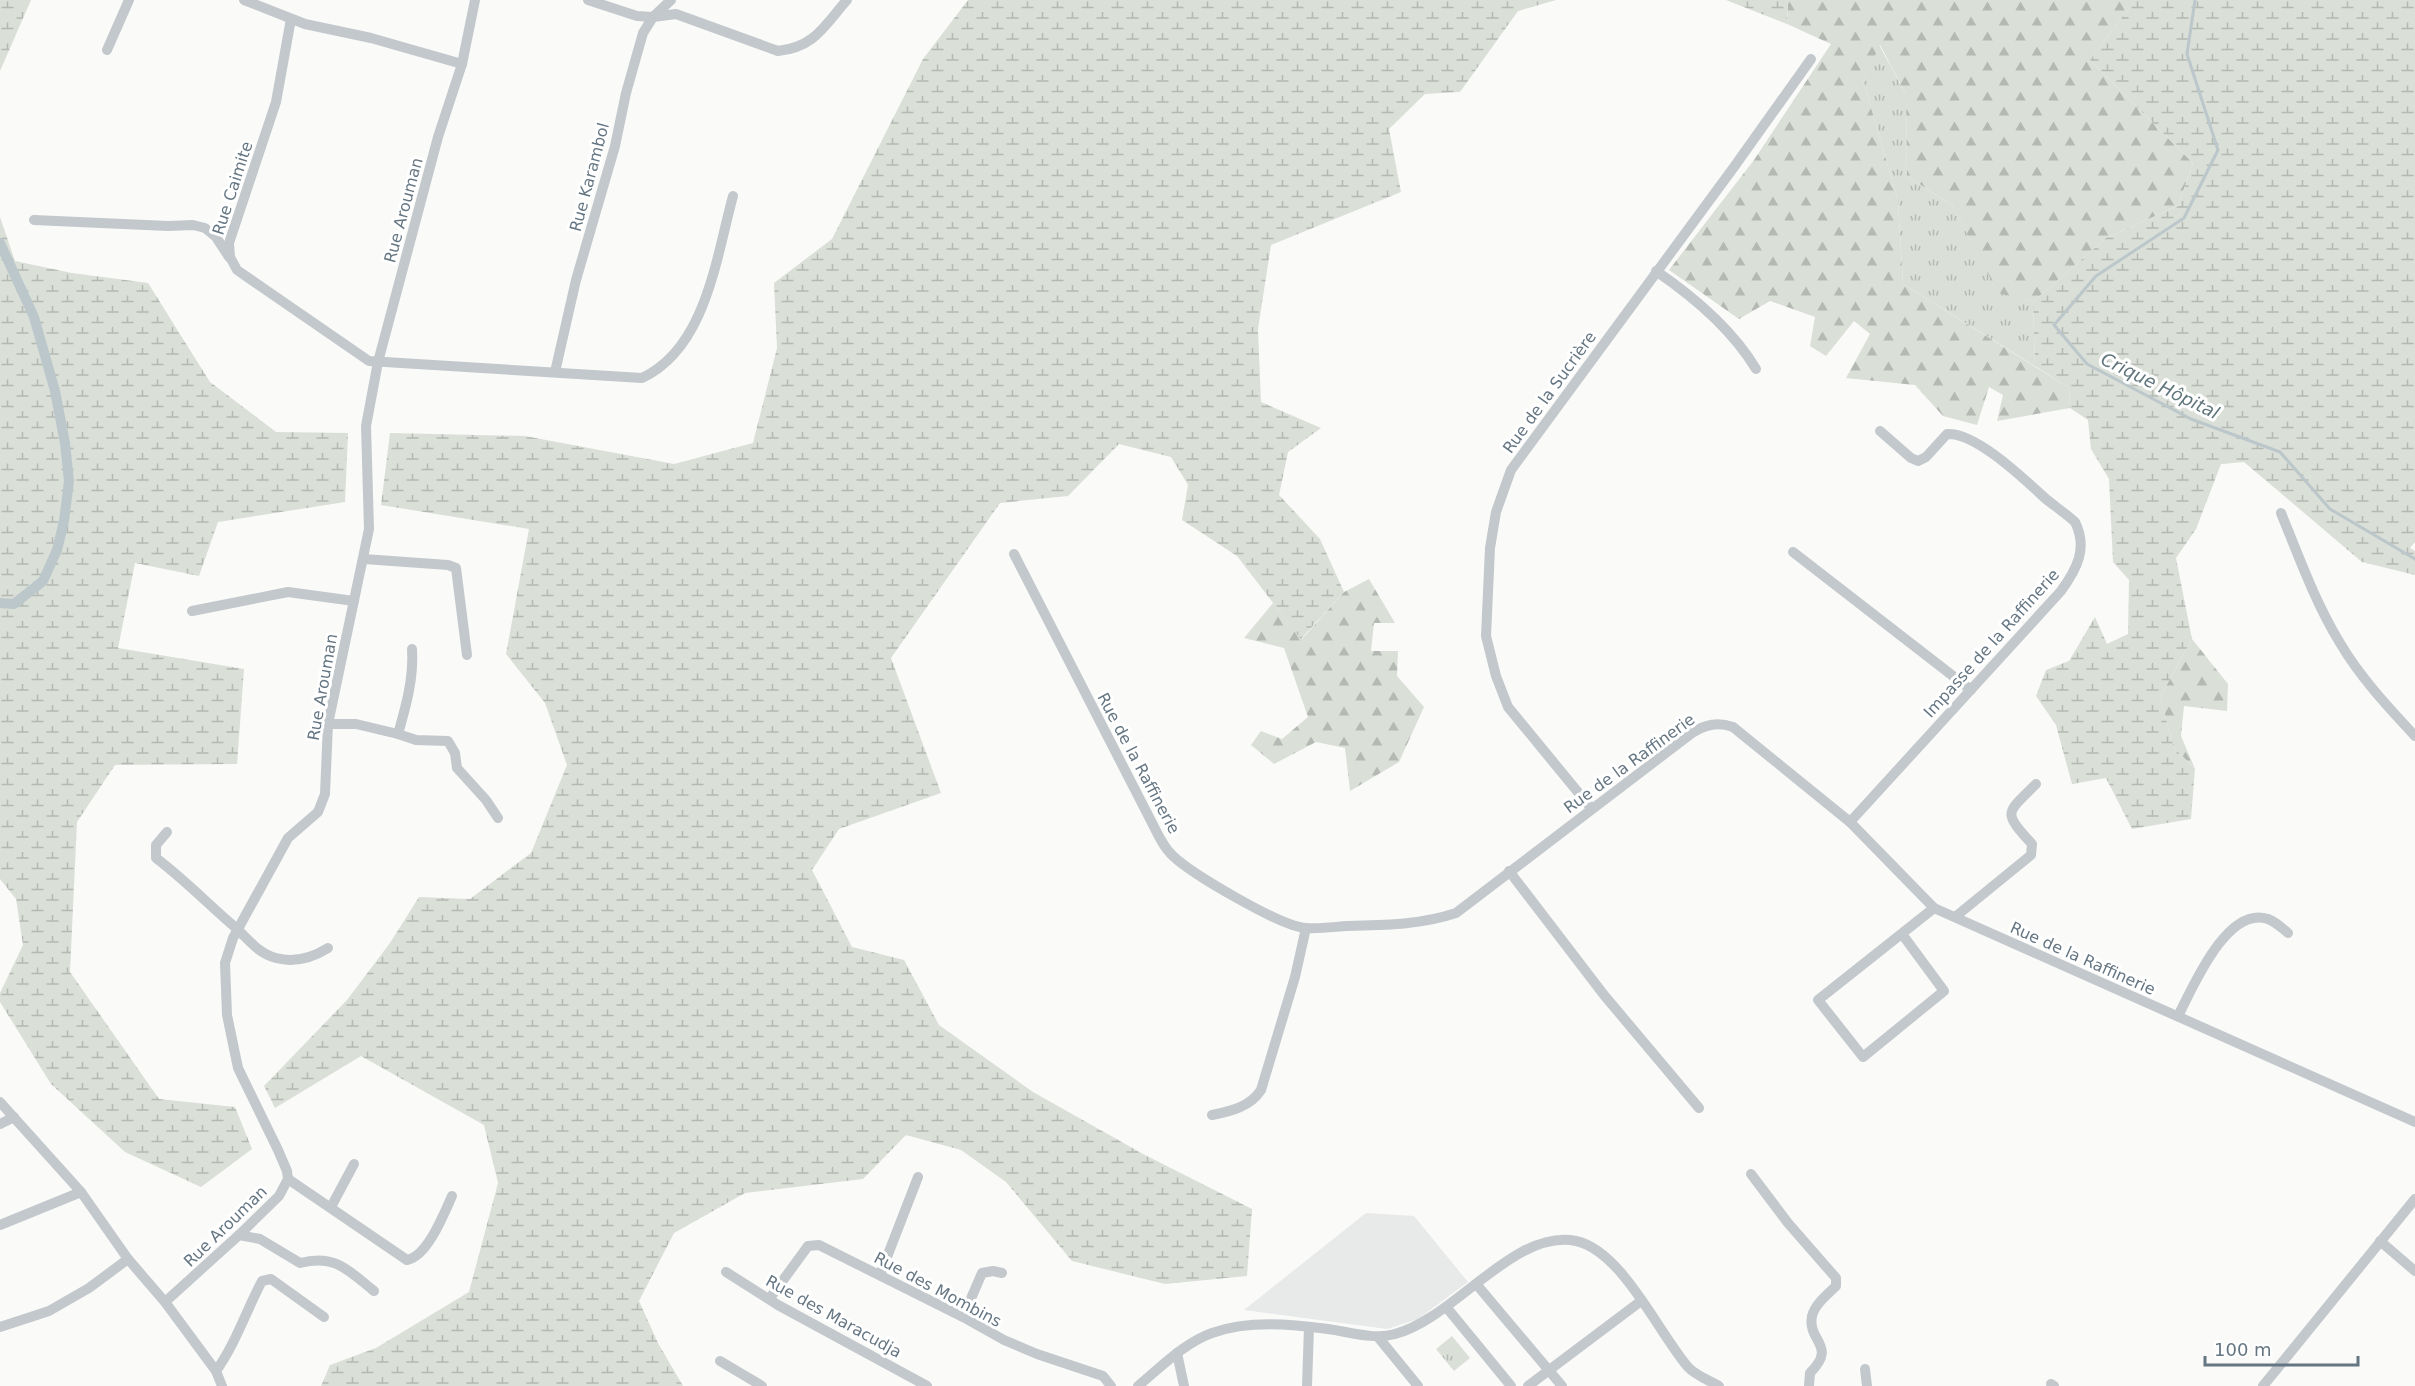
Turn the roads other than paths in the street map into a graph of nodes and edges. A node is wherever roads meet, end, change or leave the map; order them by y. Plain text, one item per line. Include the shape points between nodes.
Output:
1 (129, 0) edge
2 (244, 0) edge
3 (475, 0) edge
4 (588, 0) edge
5 (671, 0) edge
6 (847, 0) edge
7 (652, 17) junction
8 (291, 19) junction
9 (107, 50) dead end
10 (1811, 59) dead end
11 (462, 64) junction
12 (733, 196) dead end
13 (34, 220) dead end
14 (230, 257) junction
15 (1656, 271) junction
16 (378, 362) junction
17 (1756, 369) dead end
18 (555, 372) junction
19 (1880, 431) dead end
20 (2281, 513) dead end
21 (1793, 552) dead end
22 (1014, 554) dead end
23 (364, 559) junction
24 (354, 601) junction
25 (192, 611) dead end
26 (412, 650) dead end
27 (467, 655) dead end
28 (1971, 690) junction
29 (328, 724) junction
30 (398, 734) junction
31 (2415, 736) edge
32 (2036, 784) dead end
33 (1591, 808) junction
34 (498, 818) dead end
35 (1850, 822) junction
36 (168, 832) dead end
37 (1509, 871) junction
38 (1934, 908) junction
39 (1955, 917) junction
40 (1306, 928) junction
41 (238, 930) junction
42 (2288, 933) dead end
43 (1902, 934) junction
44 (328, 948) dead end
45 (2178, 1016) junction
46 (0, 1102) edge
47 (1699, 1108) dead end
48 (1212, 1115) dead end
49 (14, 1117) junction
50 (2415, 1122) edge
51 (0, 1124) edge
52 (354, 1164) dead end
53 (1751, 1174) dead end
54 (918, 1177) dead end
55 (288, 1179) junction
56 (81, 1192) junction
57 (452, 1196) dead end
58 (2415, 1199) edge
59 (331, 1207) junction
60 (0, 1225) edge
61 (239, 1235) junction
62 (2380, 1241) junction
63 (128, 1259) junction
64 (2415, 1271) edge
65 (726, 1272) dead end
66 (1002, 1273) dead end
67 (880, 1275) junction
68 (1477, 1285) junction
69 (374, 1291) dead end
70 (770, 1298) junction
71 (1641, 1301) junction
72 (165, 1302) junction
73 (1447, 1308) junction
74 (324, 1317) dead end
75 (963, 1317) junction
76 (0, 1327) edge
77 (1309, 1327) junction
78 (1378, 1337) junction
79 (1177, 1353) junction
80 (720, 1361) dead end
81 (1865, 1369) dead end
82 (1549, 1370) junction
83 (216, 1371) junction
84 (222, 1386) edge
85 (762, 1386) edge
86 (927, 1386) edge
87 (1111, 1386) edge
88 (1138, 1386) edge
89 (1184, 1386) edge
90 (1307, 1386) edge
91 (1418, 1386) edge
92 (1511, 1386) edge
93 (1528, 1386) edge
94 (1562, 1386) edge
95 (1719, 1386) edge
96 (1809, 1386) edge
97 (1867, 1386) edge
98 (2263, 1386) edge

1 - 9 street
2 - 8 street
3 - 11 street, Rue Arouman
4 - 7 street
5 - 7 street, Rue Karambol
6 - 7 street via 810,43 778,51 676,14
7 - 18 street, Rue Karambol via 643,33 626,93
8 - 11 street
8 - 14 street, Rue Caimite via 276,102 229,243
10 - 15 street, Rue de la Sucrière
11 - 16 street, Rue Arouman via 438,137
12 - 18 street via 696,323 668,362 642,378
13 - 14 street via 193,225 216,237
14 - 16 street, Rue Caimite via 237,270 362,357
15 - 17 street via 1732,336
15 - 33 street, Rue de la Sucrière via 1511,470 1496,512 1490,548 1486,636 1508,707
16 - 18 street
16 - 23 street, Rue Arouman via 366,426 369,529
19 - 28 street, Impasse de la Raffinerie via 1918,461 1947,434 1963,437 2001,460 2080,530 2081,555 2069,580
20 - 31 street via 2340,644
21 - 28 street
22 - 40 street, Rue de la Raffinerie via 1171,855 1221,889 1284,922
23 - 24 street, Rue Arouman
23 - 27 street via 456,568
24 - 25 street via 288,592
24 - 29 street, Rue Arouman
26 - 30 street via 408,696
28 - 35 street, Impasse de la Raffinerie
29 - 30 street via 356,724
29 - 41 street, Rue Arouman via 326,794 318,812 288,838
30 - 34 street via 416,740 448,741 457,768
32 - 39 street via 2011,810 2010,817 2032,844 2031,855
33 - 35 street, Rue de la Raffinerie via 1698,729 1724,724 1733,727
33 - 37 street, Rue de la Raffinerie
35 - 38 street, Rue de la Raffinerie
36 - 41 street via 156,845 156,858
37 - 40 street, Rue de la Raffinerie via 1456,913 1438,919
37 - 47 street via 1604,995
38 - 39 street, Rue de la Raffinerie
38 - 43 street
39 - 45 street, Rue de la Raffinerie
40 - 48 street via 1262,1090 1244,1106
41 - 44 street via 251,945 275,958 296,960
41 - 55 street, Rue Arouman via 225,963 227,1015 238,1068 283,1160
42 - 45 street via 2266,918 2253,918 2225,934
43 - 43 street via 1818,1000 1863,1057 1944,991
45 - 50 street, Rue de la Raffinerie
46 - 49 street
49 - 51 street
49 - 56 street
52 - 59 street
53 - 96 street via 1836,1278 1836,1286 1816,1305 1812,1316 1822,1354 1821,1362 1810,1373
54 - 67 street
55 - 59 street
55 - 61 street, Rue Arouman via 279,1196
56 - 60 street
56 - 63 street
57 - 59 street via 437,1230 418,1255 407,1260
58 - 62 street
61 - 69 street via 261,1239 300,1263 322,1259 342,1265
61 - 72 street, Rue Arouman
62 - 64 street
62 - 98 street
63 - 72 street
63 - 76 street via 49,1311
65 - 70 street, Rue des Maracudja
66 - 75 street via 982,1274
67 - 70 street, Rue des Mombins via 819,1245 808,1246
67 - 75 street, Rue des Mombins
68 - 71 street via 1516,1254 1547,1241 1576,1241 1605,1254
68 - 73 street
68 - 82 street
70 - 86 street, Rue des Maracudja
71 - 82 street
71 - 95 street via 1690,1370
72 - 83 street
73 - 78 street via 1422,1324
73 - 92 street
74 - 83 street via 271,1279 261,1281 230,1352
75 - 87 street, Rue des Mombins via 1018,1347 1103,1376
77 - 78 street
77 - 79 street via 1256,1324 1211,1333
77 - 90 street
78 - 91 street
79 - 88 street
79 - 89 street
80 - 85 street
81 - 97 street
82 - 93 street
82 - 94 street
83 - 84 street

